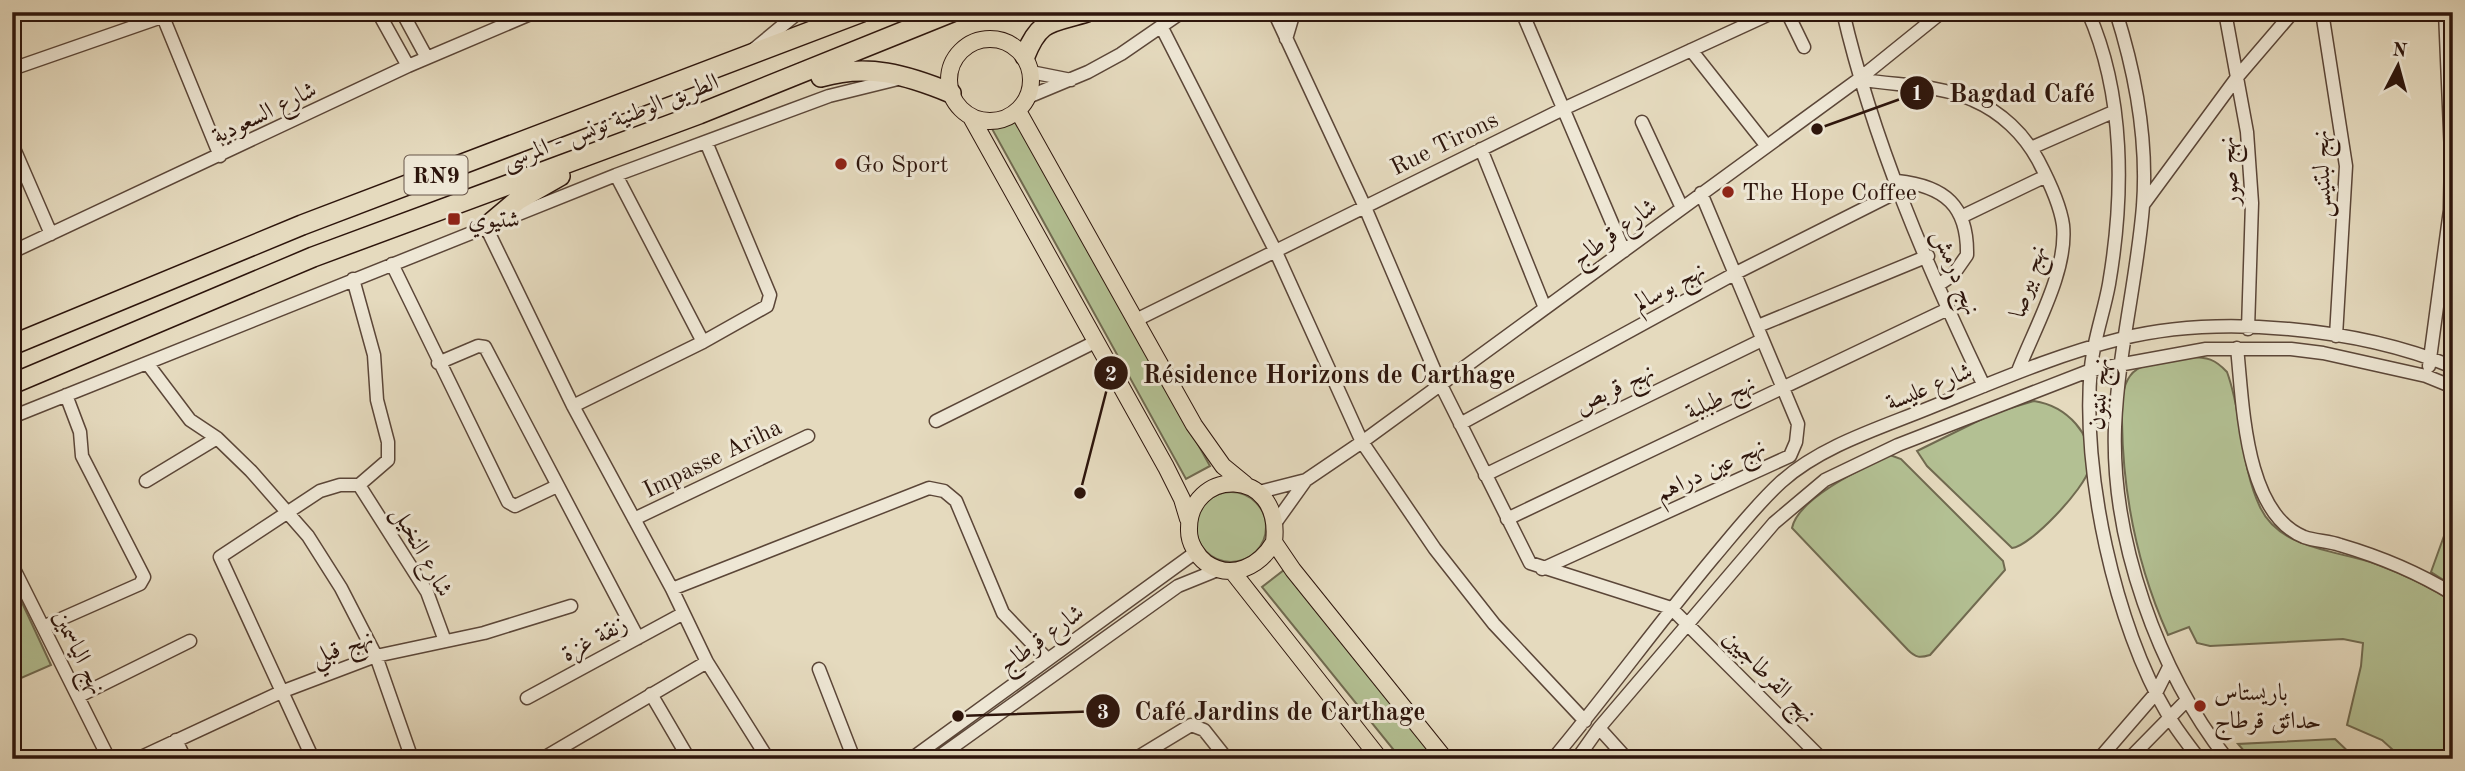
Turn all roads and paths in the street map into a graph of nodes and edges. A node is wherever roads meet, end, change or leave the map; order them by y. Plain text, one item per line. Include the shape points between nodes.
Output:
1 (176, 12) edge
2 (378, 12) edge
3 (401, 12) edge
4 (535, 12) edge
5 (799, 12) edge
6 (862, 12) edge
7 (952, 12) edge
8 (1087, 12) edge
9 (1182, 12) edge
10 (1275, 12) edge
11 (1294, 12) edge
12 (1522, 12) edge
13 (1773, 12) edge
14 (1787, 12) edge
15 (1843, 12) edge
16 (1942, 12) edge
17 (2088, 12) edge
18 (2116, 12) edge
19 (2225, 12) edge
20 (2293, 12) edge
21 (2322, 12) edge
22 (2445, 12) edge
23 (162, 15) edge
24 (1161, 26) junction
25 (1286, 38) junction
26 (1804, 47) dead end
27 (1691, 50) junction
28 (748, 55) junction
29 (427, 58) junction
30 (1028, 64) junction
31 (408, 66) junction
32 (12, 69) edge
33 (909, 76) junction
34 (2238, 76) junction
35 (1859, 79) junction
36 (1071, 80) junction
37 (951, 93) junction
38 (1028, 97) junction
39 (1563, 109) junction
40 (1017, 111) junction
41 (2113, 112) junction
42 (699, 114) junction
43 (971, 117) junction
44 (1642, 122) dead end
45 (706, 142) junction
46 (12, 144) edge
47 (1766, 145) junction
48 (611, 148) junction
49 (2031, 148) junction
50 (1481, 149) junction
51 (2452, 154) edge
52 (220, 156) junction
53 (615, 175) junction
54 (2046, 176) junction
55 (1899, 186) junction
56 (1701, 193) junction
57 (1364, 205) junction
58 (2143, 205) junction
59 (1682, 208) junction
60 (1963, 216) junction
61 (486, 227) junction
62 (51, 234) junction
63 (1275, 250) junction
64 (1624, 251) junction
65 (12, 252) edge
66 (1928, 256) junction
67 (392, 264) junction
68 (1734, 274) junction
69 (353, 279) junction
70 (1938, 285) junction
71 (1545, 308) junction
72 (1948, 309) junction
73 (1136, 320) junction
74 (1758, 326) junction
75 (2248, 329) junction
76 (2336, 336) junction
77 (2123, 338) junction
78 (1762, 340) junction
79 (703, 342) junction
80 (1095, 342) junction
81 (12, 345) edge
82 (2093, 346) junction
83 (2237, 348) junction
84 (2432, 358) junction
85 (147, 363) junction
86 (438, 363) junction
87 (2120, 363) junction
88 (2453, 367) edge
89 (2091, 370) junction
90 (2018, 371) junction
91 (2426, 376) junction
92 (1440, 383) junction
93 (12, 384) edge
94 (1984, 386) junction
95 (2453, 387) edge
96 (1785, 389) junction
97 (66, 395) junction
98 (573, 406) junction
99 (12, 417) edge
100 (936, 421) dead end
101 (1460, 424) junction
102 (808, 436) dead end
103 (217, 439) junction
104 (1362, 442) junction
105 (1485, 475) junction
106 (1306, 480) junction
107 (146, 481) dead end
108 (359, 485) junction
109 (556, 486) junction
110 (1253, 489) junction
111 (289, 511) junction
112 (634, 519) junction
113 (1188, 519) junction
114 (1507, 519) junction
115 (1276, 522) junction
116 (1274, 542) junction
117 (1196, 552) junction
118 (12, 565) edge
119 (1542, 569) junction
120 (1226, 570) junction
121 (672, 589) junction
122 (2453, 594) edge
123 (571, 606) dead end
124 (1671, 608) junction
125 (681, 614) junction
126 (1688, 623) junction
127 (45, 626) junction
128 (638, 638) junction
129 (190, 640) dead end
130 (445, 641) junction
131 (376, 656) junction
132 (1046, 659) junction
133 (707, 662) junction
134 (2169, 667) junction
135 (819, 669) dead end
136 (281, 692) junction
137 (2156, 692) junction
138 (651, 694) junction
139 (79, 696) junction
140 (527, 698) dead end
141 (2186, 701) junction
142 (2169, 717) junction
143 (1585, 721) junction
144 (1599, 728) junction
145 (176, 740) junction
146 (562, 754) edge
147 (109, 759) edge
148 (137, 759) edge
149 (185, 759) edge
150 (313, 759) edge
151 (412, 759) edge
152 (542, 759) edge
153 (689, 759) edge
154 (768, 759) edge
155 (854, 759) edge
156 (911, 759) edge
157 (936, 759) edge
158 (1135, 759) edge
159 (1227, 759) edge
160 (1380, 759) edge
161 (1445, 759) edge
162 (1553, 759) edge
163 (1577, 759) edge
164 (1627, 759) edge
165 (1822, 759) edge
166 (2099, 759) edge
167 (2129, 759) edge
168 (2199, 759) edge
169 (2227, 759) edge

1 - 23 street
2 - 31 street
3 - 29 street
4 - 29 street, شارع السعودية
5 - 28 street
6 - 28 highway, الطريق الوطنية تونس - المرسى / RN9
7 - 42 highway, الطريق الوطنية تونس - المرسى / RN9
8 - 30 highway via 1058,18 1043,27 1032,38
9 - 24 street
10 - 25 street
11 - 25 street
12 - 39 street
13 - 27 street, Rue Tirons
14 - 26 street
15 - 35 street, نهج درمش
16 - 35 street, شارع قرطاج
17 - 41 street, نهج نبتون via 2104,55
18 - 58 street, نهج نبتون via 2138,91
19 - 34 street, نهج صور
20 - 34 street
21 - 76 street, نهج لبتنيس via 2346,166
22 - 51 street
23 - 32 street
23 - 52 street
24 - 36 street
24 - 63 street
25 - 57 street
27 - 39 street, Rue Tirons
27 - 47 street
28 - 81 highway, الطريق الوطنية تونس - المرسى / RN9 via 302,225
29 - 31 street, شارع السعودية
30 - 36 street
30 - 37 main road via 1008,42 976,41 953,62 948,83
30 - 38 main road
31 - 52 street, شارع السعودية
33 - 37 highway
33 - 42 highway via 842,71
33 - 45 street via 829,96
34 - 58 street
34 - 75 street, نهج صور via 2252,203
35 - 47 street, شارع قرطاج
35 - 49 street, نهج بيرصا via 1947,91 1974,100 2008,121
35 - 55 street, نهج درمش
36 - 38 street
37 - 43 main road
38 - 40 main road
39 - 50 street, Rue Tirons
39 - 64 street
40 - 43 main road via 992,121
40 - 73 main road
41 - 49 street
41 - 82 street, نهج نبتون via 2119,164 2117,226 2109,286
42 - 48 highway, الطريق الوطنية تونس - المرسى / RN9
43 - 80 main road
44 - 59 street
45 - 53 street
45 - 79 street via 770,295 767,306
46 - 62 street
47 - 56 street, شارع قرطاج
48 - 61 highway via 518,200
48 - 93 highway, الطريق الوطنية تونس - المرسى / RN9 via 313,257
49 - 54 street, نهج بيرصا
50 - 57 street, Rue Tirons
50 - 71 street
51 - 84 street
52 - 62 street, شارع السعودية
53 - 61 street
53 - 79 street
54 - 60 street
54 - 90 street, نهج بيرصا via 2063,225 2061,248 2051,292
55 - 60 street via 1934,190
55 - 66 street, نهج درمش
55 - 68 street, نهج بوسالم
56 - 59 street, شارع قرطاج
56 - 68 street, نهج عين دراهم
57 - 63 street, Rue Tirons
57 - 92 street
58 - 77 street, نهج نبتون
59 - 64 street, شارع قرطاج
60 - 70 street via 1967,255 1953,275
61 - 67 street
61 - 98 street
62 - 65 street, شارع السعودية
63 - 73 street, Rue Tirons
63 - 104 street
64 - 71 street, شارع قرطاج
66 - 70 street, نهج درمش
66 - 74 street
67 - 69 street
67 - 86 street
68 - 74 street, نهج عين دراهم
68 - 101 street, نهج بوسالم
69 - 85 street
69 - 108 street via 374,355 377,400 388,442 386,464
70 - 72 street, نهج درمش
71 - 92 street, شارع قرطاج
72 - 94 street, نهج درمش
72 - 96 street, نهج طبلبة
73 - 110 main road via 1194,425 1223,466
74 - 78 street, نهج عين دراهم
75 - 76 street, شارع عليسة
75 - 77 street, شارع عليسة
76 - 84 street, شارع عليسة
77 - 82 street, شارع عليسة
77 - 87 street, نهج نبتون
78 - 96 street, نهج عين دراهم
78 - 105 street, نهج قربص
79 - 98 street
80 - 100 street
80 - 113 main road via 1166,467
82 - 89 street, نهج نبتون
82 - 90 street, شارع عليسة
83 - 87 street, شارع عليسة
83 - 91 street, شارع عليسة via 2323,353
83 - 122 street via 2244,418 2259,485 2284,525 2304,537 2407,568
84 - 88 street, شارع عليسة
84 - 91 street
85 - 97 street
85 - 103 street via 190,420
86 - 109 street via 485,347
86 - 109 street via 508,502 515,506
87 - 89 street, شارع عليسة
87 - 134 street, نهج نبتون via 2115,429 2127,533 2147,609
89 - 126 street, شارع عليسة via 1898,444 1825,480 1774,523
89 - 137 street, نهج نبتون via 2089,417 2105,545
90 - 94 street, شارع عليسة
91 - 95 street, شارع عليسة
92 - 101 street
92 - 104 street, شارع قرطاج
94 - 124 street, شارع عليسة via 1849,442 1783,480
96 - 114 street, نهج طبلبة
96 - 119 street, نهج عين دراهم via 1798,425 1790,456
97 - 99 street
97 - 127 street via 80,432 82,456 143,581
98 - 112 street
101 - 105 street
102 - 112 street, Impasse Ariha
103 - 107 street
103 - 111 street
104 - 106 street, شارع قرطاج
104 - 143 street via 1435,549 1494,624
105 - 114 street
106 - 110 street, شارع قرطاج
106 - 115 street, شارع قرطاج
108 - 111 street via 320,491
108 - 130 street, شارع النخيل via 427,592
109 - 128 street
110 - 113 main road via 1228,483 1210,489 1196,501
110 - 115 main road via 1270,505
111 - 131 street via 341,588
111 - 136 street via 220,557
112 - 121 street
113 - 117 main road
114 - 119 street via 1530,563
115 - 116 main road
116 - 120 main road via 1257,563
116 - 161 main road
117 - 120 main road via 1206,563
117 - 132 street, شارع قرطاج
118 - 127 street, نهج الياسمين
119 - 124 street
120 - 157 street, شارع قرطاج via 1178,586
120 - 160 main road via 1309,665
121 - 125 street
121 - 132 street via 929,488 944,491 956,501 1003,612
123 - 130 street, نهج قبلي
124 - 126 street, نهج القرطاجيين
124 - 143 street, شارع عليسة
125 - 128 street, زنقة غزة
125 - 133 street
126 - 144 street, شارع عليسة
126 - 165 street, نهج القرطاجيين
127 - 139 street, نهج الياسمين
128 - 140 street, زنقة غزة
129 - 139 street
130 - 131 street, نهج قبلي
131 - 136 street, نهج قبلي
131 - 151 street
132 - 156 street, شارع قرطاج
133 - 138 street
133 - 154 street
134 - 137 street
134 - 141 street, نهج نبتون
135 - 155 street
136 - 145 street, نهج قبلي
136 - 150 street
137 - 142 street, نهج نبتون
137 - 166 street
138 - 146 street
138 - 153 street
139 - 147 street, نهج الياسمين
141 - 142 street
141 - 169 street, نهج نبتون
142 - 167 street
142 - 168 street, نهج نبتون
143 - 162 street, شارع عليسة
144 - 163 street, شارع عليسة
144 - 164 street
145 - 148 street, نهج قبلي
145 - 149 street
146 - 152 street
158 - 159 street via 1191,726 1204,730

